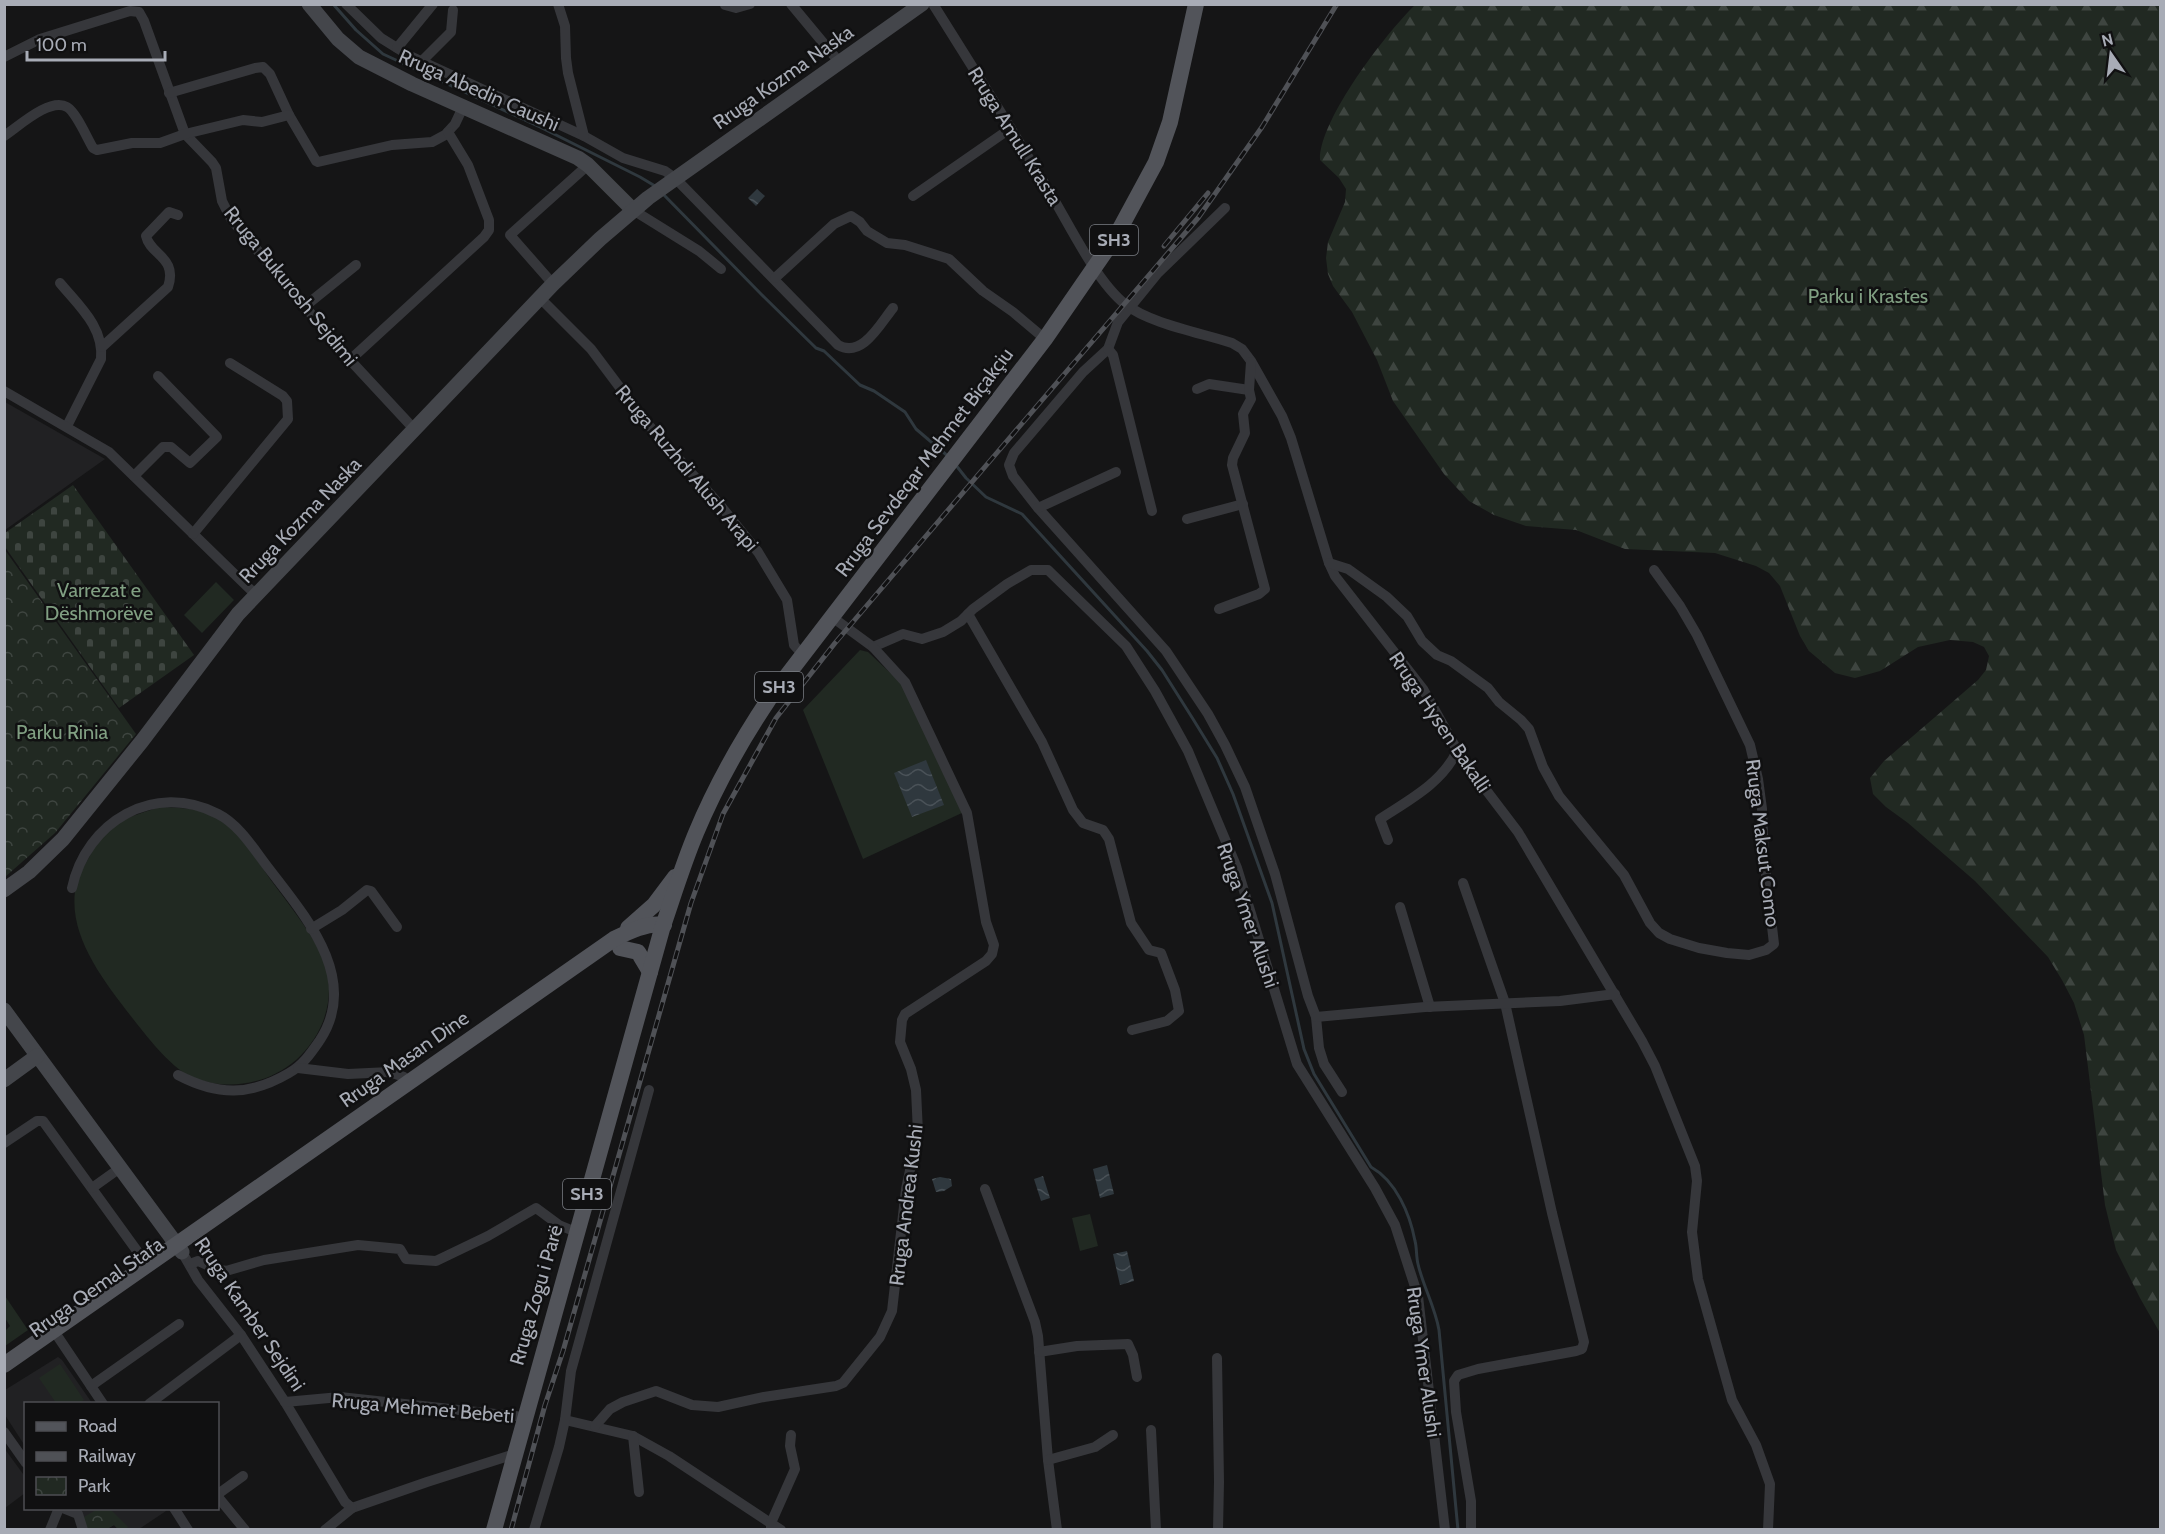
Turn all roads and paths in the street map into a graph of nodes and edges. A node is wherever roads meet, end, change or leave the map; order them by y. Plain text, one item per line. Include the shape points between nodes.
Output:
1 (309, 4) edge
2 (346, 4) edge
3 (433, 4) edge
4 (558, 4) edge
5 (750, 4) edge
6 (791, 4) edge
7 (922, 4) edge
8 (933, 4) edge
9 (1196, 4) edge
10 (725, 5) edge
11 (453, 10) dead end
12 (397, 48) junction
13 (4, 57) edge
14 (422, 61) junction
15 (840, 63) junction
16 (169, 93) junction
17 (464, 105) junction
18 (289, 115) junction
19 (1011, 128) junction
20 (448, 132) junction
21 (185, 134) junction
22 (4, 136) edge
23 (584, 136) junction
24 (588, 165) junction
25 (672, 181) junction
26 (913, 196) dead end
27 (1225, 208) dead end
28 (633, 210) junction
29 (178, 215) dead end
30 (356, 265) dead end
31 (1095, 267) junction
32 (721, 269) dead end
33 (775, 278) junction
34 (60, 283) dead end
35 (553, 284) junction
36 (540, 298) junction
37 (304, 307) junction
38 (893, 308) dead end
39 (1131, 308) junction
40 (1045, 339) junction
41 (102, 347) junction
42 (1108, 349) junction
43 (350, 360) junction
44 (1251, 361) junction
45 (230, 363) dead end
46 (158, 376) dead end
47 (1197, 389) dead end
48 (1249, 390) junction
49 (4, 391) edge
50 (67, 426) junction
51 (415, 430) junction
52 (1116, 472) dead end
53 (134, 476) junction
54 (1243, 504) junction
55 (1038, 508) junction
56 (1152, 511) dead end
57 (1187, 519) dead end
58 (193, 534) junction
59 (1329, 563) junction
60 (1654, 570) dead end
61 (256, 595) junction
62 (1219, 609) dead end
63 (968, 614) junction
64 (832, 617) junction
65 (873, 646) junction
66 (803, 655) junction
67 (1457, 751) junction
68 (1388, 840) dead end
69 (682, 870) junction
70 (1463, 883) dead end
71 (72, 888) dead end
72 (4, 890) edge
73 (1400, 907) dead end
74 (397, 927) dead end
75 (311, 929) junction
76 (662, 929) junction
77 (617, 943) junction
78 (650, 972) junction
79 (1615, 994) junction
80 (1504, 1003) junction
81 (1430, 1007) junction
82 (4, 1010) edge
83 (1316, 1017) junction
84 (1132, 1030) dead end
85 (37, 1056) junction
86 (298, 1068) junction
87 (178, 1075) dead end
88 (6, 1076) edge
89 (408, 1082) junction
90 (649, 1090) dead end
91 (1342, 1092) dead end
92 (4, 1143) edge
93 (120, 1168) junction
94 (92, 1188) junction
95 (985, 1189) dead end
96 (576, 1232) junction
97 (183, 1254) junction
98 (148, 1266) junction
99 (179, 1324) dead end
100 (56, 1335) junction
101 (241, 1335) junction
102 (1039, 1352) junction
103 (1217, 1358) dead end
104 (4, 1365) edge
105 (4, 1376) edge
106 (1137, 1377) dead end
107 (91, 1386) junction
108 (102, 1402) edge
109 (152, 1402) edge
110 (285, 1402) junction
111 (524, 1417) junction
112 (565, 1420) junction
113 (595, 1426) junction
114 (1151, 1430) dead end
115 (4, 1432) edge
116 (791, 1435) dead end
117 (1113, 1435) dead end
118 (633, 1436) junction
119 (515, 1454) junction
120 (24, 1460) edge
121 (1048, 1460) junction
122 (243, 1476) dead end
123 (639, 1492) dead end
124 (219, 1495) edge
125 (219, 1497) edge
126 (352, 1508) junction
127 (60, 1510) edge
128 (64, 1510) edge
129 (175, 1510) edge
130 (771, 1526) edge
131 (50, 1530) edge
132 (83, 1530) edge
133 (188, 1530) edge
134 (245, 1530) edge
135 (325, 1530) edge
136 (494, 1530) edge
137 (534, 1530) edge
138 (781, 1530) edge
139 (1057, 1530) edge
140 (1156, 1530) edge
141 (1218, 1530) edge
142 (1445, 1530) edge
143 (1471, 1530) edge
144 (1768, 1530) edge

1 - 17 main road, Rruga Abedin Caushi via 359,57
2 - 12 street via 364,24
3 - 12 street
4 - 23 street via 565,26 568,73
5 - 10 street via 736,8
6 - 15 street
7 - 15 main road, Rruga Kozma Naska
8 - 19 street, Rruga Amull Krasta
9 - 31 main road, Rruga Sevdeqar Mehmet Biçakçiu / SH3 via 1170,122 1156,162 1116,237
11 - 14 street via 451,32
12 - 14 street
13 - 16 street via 40,39 135,11 144,21
14 - 23 street
15 - 25 main road, Rruga Kozma Naska
16 - 18 street via 263,68 270,74
16 - 21 street
17 - 20 street
17 - 24 main road, Rruga Abedin Caushi
18 - 20 street via 318,162 392,145 426,144
18 - 21 street via 262,122 243,120
19 - 26 street
19 - 31 street, Rruga Amull Krasta
20 - 43 street via 468,165 489,220 489,230
21 - 22 street via 160,143 132,143 97,150 73,112 60,105 43,109
21 - 37 street, Rruga Bukurosh Sejdimi via 216,168 222,201 231,219
23 - 25 street via 623,158 665,171
24 - 28 main road, Rruga Abedin Caushi
24 - 35 street via 510,235
25 - 28 main road, Rruga Kozma Naska
25 - 33 street
27 - 39 street via 1157,274
28 - 32 street
28 - 35 main road, Rruga Kozma Naska
29 - 41 street via 169,212 146,236 163,256 171,278 168,287
30 - 37 street
31 - 39 street, Rruga Hysen Bakalli
31 - 40 main road, Rruga Sevdeqar Mehmet Biçakçiu / SH3
33 - 38 street via 845,349 855,349 864,343
33 - 40 street via 834,224 851,216 887,243 949,259
34 - 41 street via 94,324
35 - 36 main road, Rruga Kozma Naska
36 - 51 main road, Rruga Kozma Naska
36 - 66 street, Rruga Ruzhdi Alush Arapi via 591,349 645,421 758,552 787,600 793,642
37 - 43 street, Rruga Bukurosh Sejdimi
39 - 42 street via 1118,322
39 - 44 street, Rruga Hysen Bakalli via 1232,343
40 - 64 main road, Rruga Sevdeqar Mehmet Biçakçiu / SH3
41 - 50 street via 101,359
42 - 55 street via 1083,372 1009,460 1013,476
42 - 56 street via 1113,355
43 - 51 street, Rruga Bukurosh Sejdimi
44 - 48 street
44 - 59 street, Rruga Hysen Bakalli via 1292,438
45 - 58 street via 283,396 288,419
46 - 53 street via 217,437 190,463 171,447 163,447
47 - 48 street via 1209,384
48 - 54 street via 1251,399 1243,414 1245,433 1232,465
49 - 50 street
50 - 53 street via 109,453
51 - 61 main road, Rruga Kozma Naska
52 - 55 street
53 - 58 street
54 - 57 street
54 - 62 street via 1265,589
55 - 83 street via 1166,651 1208,714 1245,787 1265,843
58 - 61 street
59 - 60 street, Rruga Maksut Como via 1348,569 1387,597 1407,616 1422,641 1488,688 1521,720 1559,796 1624,875 1659,933 1699,948 1749,955 1774,944 1758,779 1750,745 1697,635
59 - 67 street, Rruga Hysen Bakalli via 1346,592 1423,688
61 - 72 main road, Rruga Kozma Naska via 63,839
63 - 65 street, Rruga Ymer Alushi via 942,632 922,639 903,634
63 - 84 street via 1041,742 1073,810 1083,823 1103,830 1109,839 1131,922 1149,950 1161,953 1179,1011 1167,1021
63 - 142 street, Rruga Ymer Alushi via 1031,570 1048,570 1126,646 1188,751 1237,868 1297,1064 1395,1225 1418,1296
64 - 65 street
64 - 66 main road, Rruga Sevdeqar Mehmet Biçakçiu / SH3
65 - 113 street, Rruga Andrea Kushi via 905,682 968,813 986,922 994,945 986,961 905,1014 902,1020 900,1042 916,1090 918,1133 906,1189 892,1311 880,1337 843,1383 836,1386 718,1407 692,1405 656,1391 610,1409
66 - 69 main road, Rruga Sevdeqar Mehmet Biçakçiu / SH3 via 736,751
67 - 68 street via 1450,767 1428,787 1380,819
67 - 79 street, Rruga Hysen Bakalli via 1518,832
69 - 76 main road, Rruga Sevdeqar Mehmet Biçakçiu / SH3
69 - 77 main road
70 - 80 street
71 - 75 street via 86,851 112,822 148,805 176,802 220,814 236,826
73 - 81 street
74 - 75 street via 368,890
75 - 86 street via 328,958 334,999 323,1035
76 - 77 main road, Rruga Masan Dine
76 - 78 main road, Rruga Zogu i Parë / SH3
77 - 78 main road via 638,952
77 - 89 main road, Rruga Masan Dine
77 - 97 main road, Rruga Masan Dine
78 - 96 main road, Rruga Zogu i Parë / SH3
79 - 80 street
79 - 144 street, Rruga Hysen Bakalli via 1655,1066 1690,1151 1697,1180 1692,1233 1698,1278 1732,1400 1756,1444 1770,1484
80 - 81 street
80 - 143 street via 1584,1342 1582,1349 1576,1351 1478,1369 1458,1375 1454,1381
81 - 83 street
82 - 85 main road, Rruga Kamber Sejdini
83 - 91 street via 1324,1064
85 - 88 main road
85 - 93 main road, Rruga Kamber Sejdini
86 - 87 street via 269,1084 240,1091 206,1088
86 - 89 street via 348,1074 390,1072
89 - 97 main road, Rruga Masan Dine
90 - 112 street via 571,1371
92 - 94 street via 35,1122 43,1121
93 - 94 street
93 - 97 main road, Rruga Kamber Sejdini
94 - 98 street
95 - 102 street via 1035,1322
96 - 97 street via 536,1208 436,1261 406,1259 399,1249 358,1245 264,1260 226,1271
96 - 111 main road, Rruga Zogu i Parë / SH3
97 - 98 main road, Rruga Qemal Stafa
97 - 100 main road, Rruga Qemal Stafa
97 - 101 street, Rruga Kamber Sejdini
98 - 100 main road, Rruga Qemal Stafa
99 - 107 street
100 - 104 main road, Rruga Qemal Stafa
100 - 105 main road, Rruga Qemal Stafa
100 - 107 street
101 - 109 street
101 - 110 street, Rruga Kamber Sejdini
102 - 106 street via 1128,1344
102 - 121 street
103 - 141 street
107 - 108 street
110 - 111 street, Rruga Mehmet Bebeti via 340,1397
110 - 126 street, Rruga Kamber Sejdini
111 - 119 main road, Rruga Zogu i Parë / SH3
112 - 113 street
112 - 137 street
113 - 118 street
114 - 140 street
115 - 120 street
116 - 130 street via 794,1476
117 - 121 street via 1095,1448
118 - 123 street
118 - 130 street
119 - 126 street
119 - 136 main road, Rruga Zogu i Parë / SH3
121 - 139 street
122 - 124 street
125 - 134 street
126 - 135 street
127 - 131 street
128 - 132 street via 78,1514
129 - 133 street
130 - 138 street

